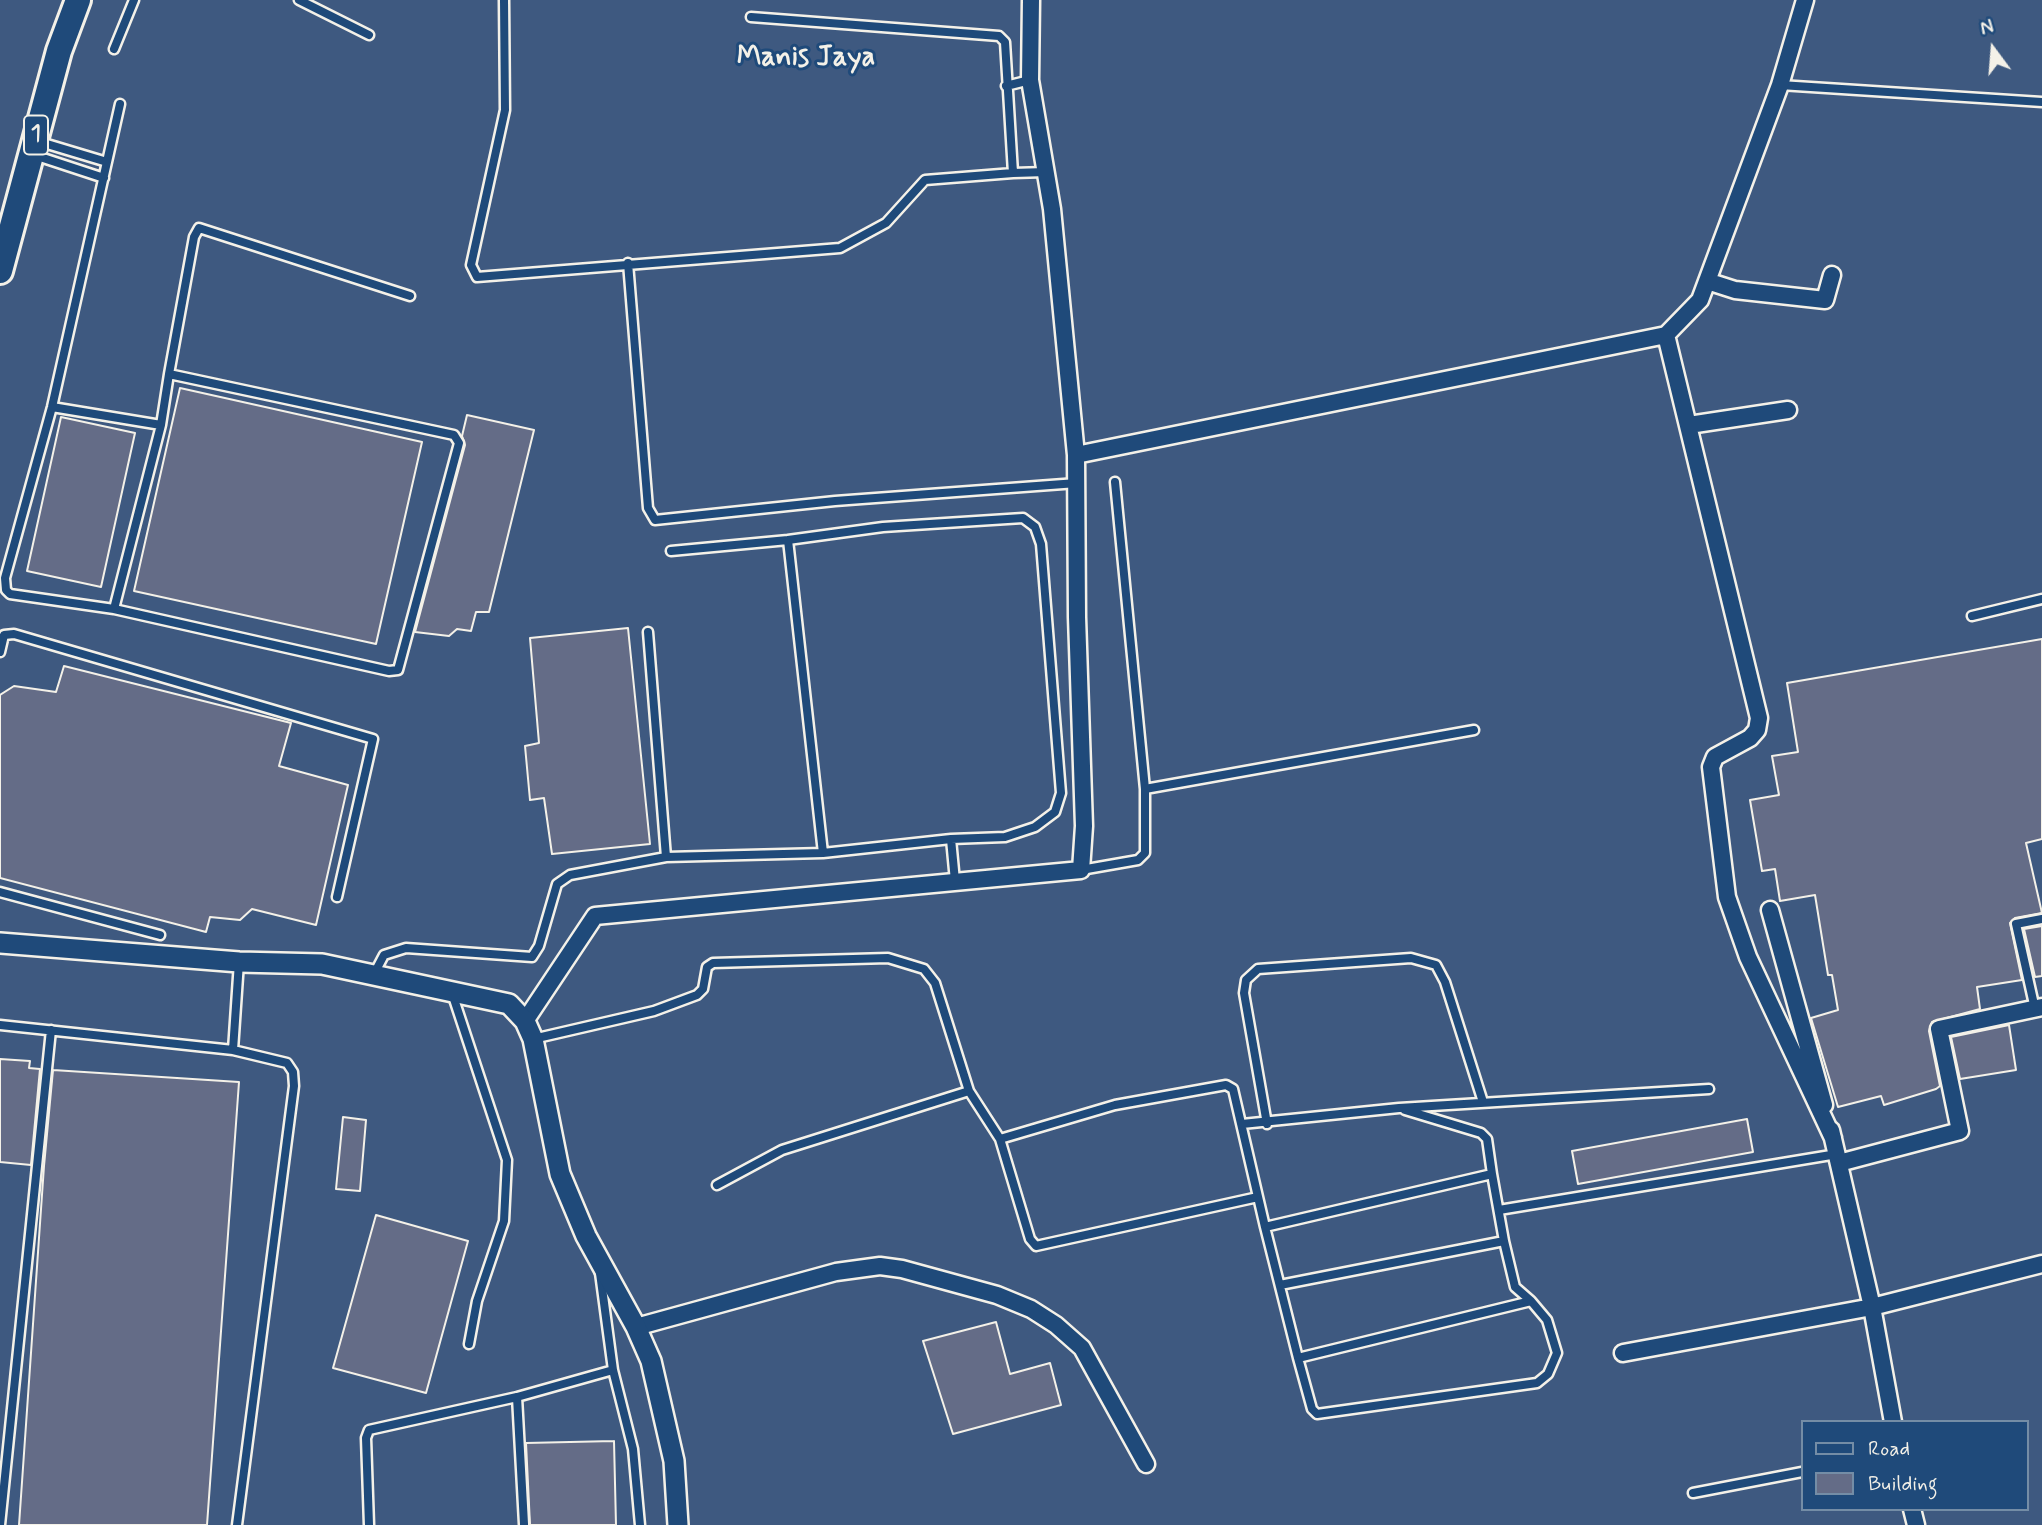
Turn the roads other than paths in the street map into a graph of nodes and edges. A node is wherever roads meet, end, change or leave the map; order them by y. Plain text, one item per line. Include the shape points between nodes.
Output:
1 (78, 0) edge
2 (134, 0) edge
3 (299, 0) edge
4 (504, 0) edge
5 (1031, 0) edge
6 (1805, 0) edge
7 (751, 18) dead end
8 (369, 35) dead end
9 (114, 49) dead end
10 (1030, 80) junction
11 (1780, 85) junction
12 (1006, 86) junction
13 (2042, 102) edge
14 (120, 104) dead end
15 (33, 147) junction
16 (107, 162) junction
17 (1046, 172) junction
18 (1013, 173) junction
19 (104, 178) junction
20 (628, 263) junction
21 (0, 271) edge
22 (1832, 275) dead end
23 (1707, 281) junction
24 (410, 296) dead end
25 (1667, 335) junction
26 (169, 374) junction
27 (52, 407) junction
28 (1788, 410) dead end
29 (161, 425) junction
30 (1689, 425) junction
31 (1076, 455) junction
32 (1077, 482) junction
33 (1115, 482) dead end
34 (788, 540) junction
35 (671, 551) dead end
36 (2042, 599) edge
37 (114, 610) junction
38 (1972, 616) dead end
39 (648, 632) dead end
40 (0, 652) edge
41 (1474, 730) dead end
42 (1145, 789) junction
43 (951, 839) junction
44 (823, 853) junction
45 (666, 857) junction
46 (1081, 870) junction
47 (955, 881) junction
48 (0, 892) edge
49 (337, 897) dead end
50 (1770, 910) dead end
51 (2042, 919) edge
52 (160, 935) dead end
53 (0, 943) edge
54 (239, 962) junction
55 (374, 974) junction
56 (451, 990) junction
57 (2038, 1008) edge
58 (0, 1025) edge
59 (51, 1030) junction
60 (529, 1030) junction
61 (233, 1050) junction
62 (1709, 1089) dead end
63 (969, 1091) junction
64 (1483, 1102) junction
65 (1399, 1108) junction
66 (1242, 1124) junction
67 (1267, 1124) junction
68 (1833, 1138) junction
69 (1000, 1139) junction
70 (1838, 1158) junction
71 (1492, 1174) junction
72 (717, 1185) dead end
73 (1258, 1197) junction
74 (1499, 1210) junction
75 (1265, 1227) junction
76 (1504, 1241) junction
77 (597, 1257) junction
78 (2042, 1264) edge
79 (1280, 1285) junction
80 (1531, 1301) junction
81 (1872, 1307) junction
82 (636, 1327) junction
83 (469, 1344) dead end
84 (1623, 1353) dead end
85 (1298, 1357) junction
86 (614, 1370) junction
87 (517, 1396) junction
88 (1893, 1420) edge
89 (1146, 1464) dead end
90 (1800, 1472) edge
91 (1693, 1493) dead end
92 (524, 1524) edge
93 (0, 1525) edge
94 (237, 1525) edge
95 (369, 1525) edge
96 (640, 1525) edge
97 (678, 1525) edge

1 - 15 highway, 1
2 - 9 lane
3 - 8 lane
4 - 20 lane via 505,110 471,265 474,274 481,278
5 - 10 street
6 - 11 street
7 - 12 lane via 995,34 1004,42
10 - 12 lane
10 - 17 street
11 - 13 lane
11 - 23 street
12 - 18 lane
14 - 16 lane
15 - 16 lane
15 - 19 lane
15 - 21 highway, 1
16 - 19 lane
17 - 18 lane
17 - 31 street
18 - 20 lane via 925,180 886,223 840,248
19 - 27 lane
20 - 32 lane via 648,508 654,520
22 - 23 street via 1825,300 1735,290
23 - 25 street via 1700,300
24 - 26 lane via 200,228 194,236
25 - 30 street
25 - 31 street
26 - 29 lane
26 - 37 lane via 449,433 459,443 398,670
27 - 29 lane
27 - 37 lane via 5,578 6,590
28 - 30 street
29 - 37 lane
30 - 68 street via 1759,718 1757,730 1715,757 1711,767 1727,897 1748,957
31 - 32 street
32 - 46 street
33 - 42 lane
34 - 35 lane
34 - 43 lane via 883,527 1023,518 1035,527 1041,544 1061,793 1055,812 1035,827 1005,836
34 - 44 lane
36 - 38 lane
39 - 45 lane
40 - 49 lane via 5,635 14,634 373,739
41 - 42 lane
42 - 46 lane via 1146,853 1142,858
43 - 44 lane
43 - 47 lane
44 - 45 lane
45 - 55 lane via 570,875 557,884 532,957 406,948 383,955
46 - 47 street
47 - 60 street via 595,916
48 - 52 lane
50 - 68 street
51 - 57 lane via 2016,924
53 - 54 street
54 - 55 street via 322,964
54 - 61 lane
55 - 56 street
56 - 60 street via 509,1004
56 - 83 lane via 508,1160 504,1221 477,1301
57 - 70 street via 1940,1029 1960,1131
58 - 59 lane
59 - 61 lane
59 - 93 lane
60 - 63 lane via 654,1011 697,995 703,989 707,967 713,963 888,958 924,969 935,983
60 - 77 street via 560,1174
61 - 94 lane via 287,1063 294,1086
62 - 64 lane
63 - 69 lane
63 - 72 lane via 782,1150
64 - 65 lane
64 - 67 lane via 1436,965 1411,958 1258,969 1246,980 1244,993
65 - 67 lane
65 - 71 lane via 1481,1133 1487,1139
66 - 67 lane
66 - 69 lane via 1233,1090 1226,1085 1115,1105
66 - 73 lane
68 - 70 street
69 - 73 lane via 1030,1239 1036,1245
70 - 74 lane
70 - 81 street
71 - 74 lane
71 - 75 lane
73 - 75 lane
74 - 76 lane
75 - 79 lane
76 - 79 lane
76 - 80 lane via 1515,1287
77 - 82 street
77 - 86 lane
78 - 81 street
79 - 85 lane
80 - 85 lane
80 - 85 lane via 1546,1320 1556,1353 1548,1374 1537,1383 1317,1414
81 - 84 street
81 - 88 street
82 - 89 street via 836,1272 880,1266 902,1269 997,1295 1031,1308 1056,1325 1082,1348
82 - 97 street via 657,1381 674,1461
86 - 87 lane
86 - 96 lane via 633,1450
87 - 92 lane
87 - 95 lane via 369,1430
90 - 91 lane

